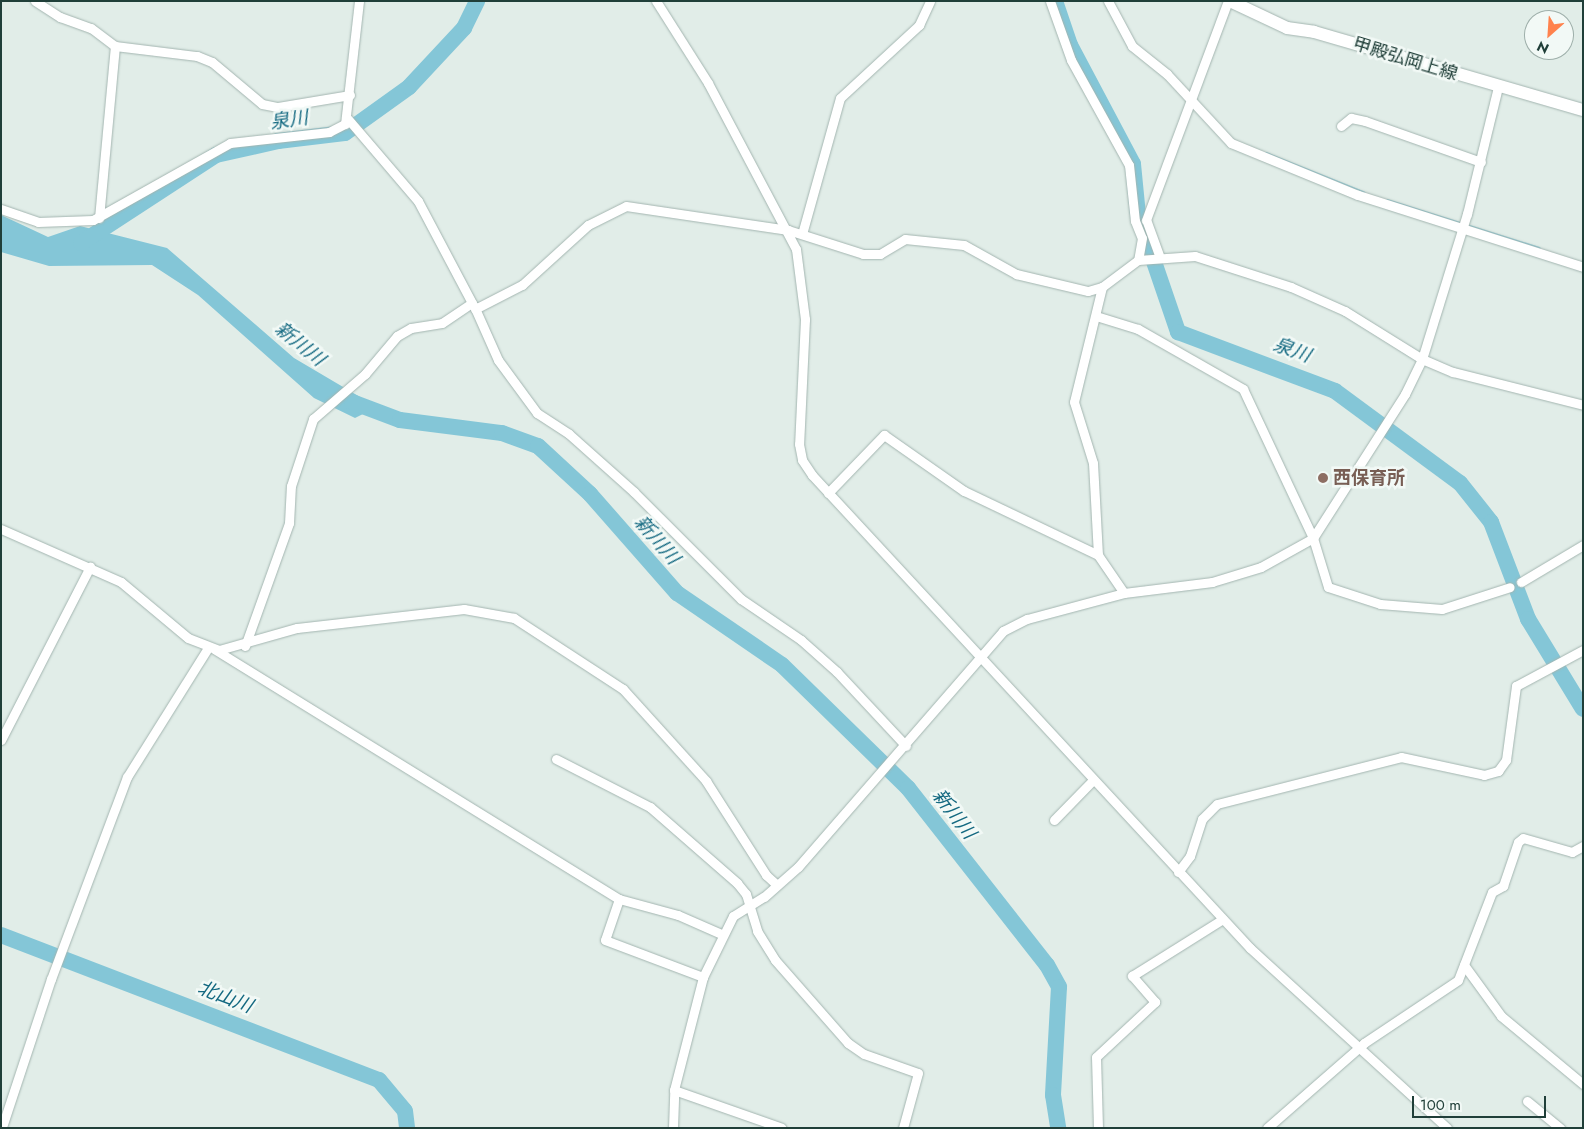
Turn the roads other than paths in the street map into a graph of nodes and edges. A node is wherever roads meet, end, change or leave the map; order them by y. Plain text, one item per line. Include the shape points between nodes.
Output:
1 (35, 1) edge
2 (359, 1) edge
3 (656, 1) edge
4 (930, 1) edge
5 (1050, 1) edge
6 (1108, 1) edge
7 (1229, 1) edge
8 (115, 46) junction
9 (1498, 87) junction
10 (350, 95) junction
11 (1194, 98) junction
12 (1583, 110) edge
13 (353, 123) junction
14 (1341, 126) dead end
15 (1481, 162) junction
16 (1, 209) edge
17 (99, 218) junction
18 (1463, 226) junction
19 (788, 230) junction
20 (802, 234) junction
21 (1150, 257) junction
22 (1583, 267) edge
23 (1102, 287) junction
24 (474, 306) junction
25 (1096, 316) junction
26 (1422, 359) junction
27 (1583, 406) edge
28 (828, 493) junction
29 (1, 529) edge
30 (1313, 538) junction
31 (1583, 545) edge
32 (1098, 555) junction
33 (90, 566) junction
34 (1521, 582) dead end
35 (1510, 587) dead end
36 (1124, 593) junction
37 (246, 646) junction
38 (210, 648) junction
39 (1583, 650) edge
40 (979, 657) junction
41 (1, 740) edge
42 (906, 746) junction
43 (556, 759) dead end
44 (1092, 781) junction
45 (1054, 820) dead end
46 (1583, 846) edge
47 (1178, 872) junction
48 (777, 885) junction
49 (619, 899) junction
50 (748, 903) junction
51 (1223, 919) junction
52 (721, 934) junction
53 (1464, 965) junction
54 (703, 977) junction
55 (1356, 1050) junction
56 (1583, 1084) edge
57 (674, 1090) junction
58 (1527, 1101) dead end
59 (3, 1127) edge
60 (673, 1128) edge
61 (782, 1128) edge
62 (903, 1128) edge
63 (1098, 1128) edge
64 (1267, 1128) edge
65 (1447, 1128) edge
66 (1560, 1128) edge

1 - 8 street via 60,17 91,28
2 - 10 street
3 - 19 street via 708,83
4 - 20 street via 918,25 840,98
5 - 21 street via 1071,60 1129,166 1134,221
6 - 11 street via 1132,46
7 - 9 main road, 甲殿弘岡上線 via 1287,28
7 - 11 street
8 - 10 street via 196,56 212,62 250,98 278,107
8 - 17 street
9 - 12 main road, 甲殿弘岡上線
9 - 15 street
10 - 13 street
11 - 18 street via 1231,143 1358,195
11 - 21 street via 1146,220
13 - 17 street via 328,132 230,143
13 - 24 street via 418,201
14 - 15 street via 1351,118 1365,121
15 - 18 street
16 - 17 street via 63,224
18 - 22 street
18 - 26 street
19 - 20 street
19 - 24 street via 626,206 588,225 522,284
19 - 28 street via 796,249 805,319 799,444 802,460
20 - 23 street via 862,254 880,254 905,239 964,244 1032,280 1072,289
21 - 23 street
21 - 26 street via 1218,260 1291,287 1345,311
23 - 25 street
24 - 37 street via 442,323 411,328 398,336 365,374 318,414 302,444 291,486 289,523
24 - 42 street via 498,360 537,413 569,434 634,492 741,599 837,672
25 - 30 street via 1138,329 1242,389
25 - 32 street via 1074,402 1093,463
26 - 27 street via 1515,392
26 - 30 street
28 - 32 street via 884,435 964,491
28 - 40 street
29 - 33 street
30 - 35 street via 1328,587 1366,601 1442,609
30 - 36 street via 1262,566 1212,582
31 - 34 street
32 - 36 street
33 - 38 street via 138,593 188,638
33 - 41 street
36 - 40 street via 1012,625
37 - 38 street
37 - 48 street via 297,628 454,610 487,610 514,618 623,689 706,781
38 - 49 street
38 - 59 street via 127,778 51,979
39 - 47 street via 1516,686 1506,760 1498,771 1484,775 1401,757 1375,760 1217,804 1202,819 1190,856
40 - 42 street
40 - 44 street
42 - 48 street
43 - 50 street via 650,807 738,883
44 - 45 street
44 - 47 street
46 - 53 street via 1572,852 1523,838 1518,842 1503,886 1492,892
47 - 51 street
48 - 50 street
49 - 52 street via 678,915
49 - 54 street via 605,940
50 - 52 street
50 - 62 street via 757,931 775,960 848,1043 864,1054 918,1072
51 - 55 street
51 - 63 street via 1132,976 1155,1002 1096,1057
52 - 54 street
53 - 55 street via 1451,986
53 - 56 street via 1501,1016
54 - 57 street
55 - 64 street
55 - 65 street
57 - 60 street
57 - 61 street
58 - 66 street

